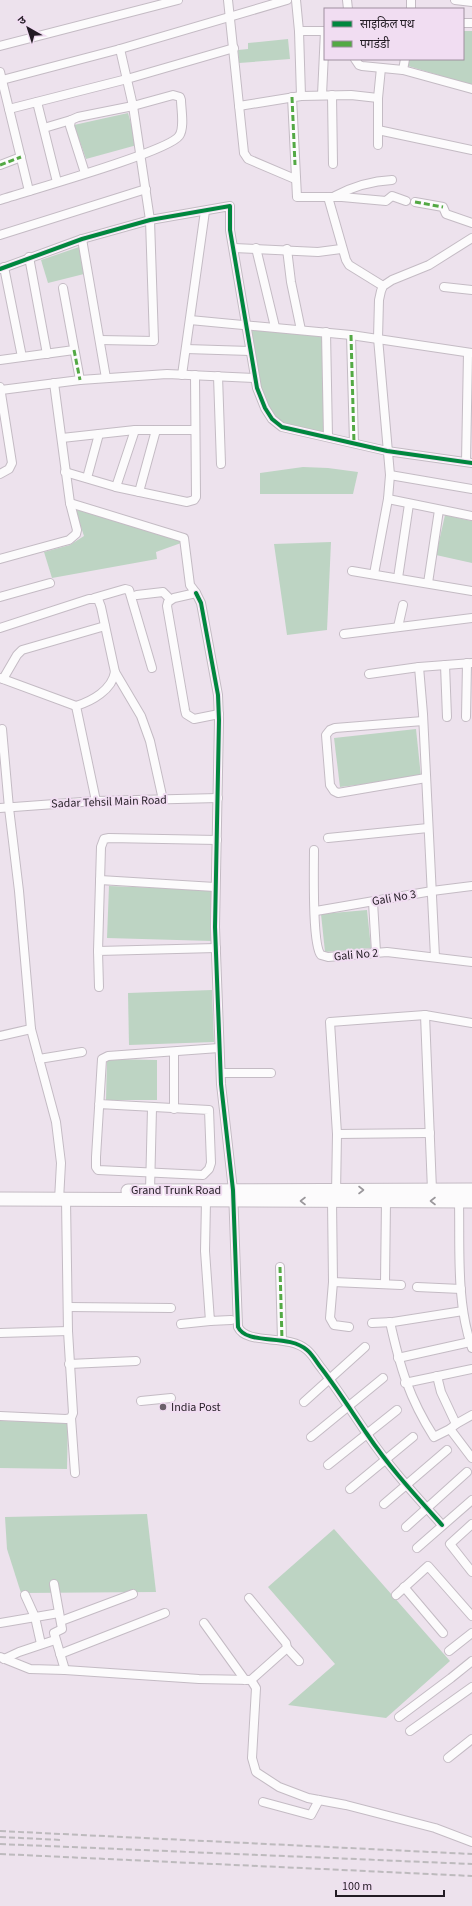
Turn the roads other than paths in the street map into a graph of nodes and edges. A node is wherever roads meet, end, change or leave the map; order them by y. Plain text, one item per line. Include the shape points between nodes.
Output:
1 (178, 0) edge
2 (228, 0) edge
3 (287, 0) edge
4 (296, 0) edge
5 (455, 0) edge
6 (472, 2) edge
7 (230, 17) junction
8 (299, 31) junction
9 (324, 31) edge
10 (0, 46) edge
11 (234, 48) junction
12 (120, 50) junction
13 (324, 52) edge
14 (356, 60) edge
15 (405, 60) edge
16 (381, 68) junction
17 (403, 70) junction
18 (1, 76) edge
19 (127, 79) junction
20 (472, 89) edge
21 (322, 95) junction
22 (332, 95) junction
23 (297, 96) junction
24 (378, 98) junction
25 (37, 102) junction
26 (133, 106) junction
27 (239, 106) junction
28 (9, 109) junction
29 (71, 120) junction
30 (44, 128) junction
31 (378, 130) junction
32 (378, 145) dead end
33 (472, 150) edge
34 (141, 155) junction
35 (21, 157) junction
36 (333, 164) dead end
37 (0, 165) edge
38 (85, 173) junction
39 (295, 179) junction
40 (392, 180) dead end
41 (57, 182) junction
42 (146, 189) junction
43 (29, 191) junction
44 (330, 197) junction
45 (0, 200) edge
46 (406, 201) dead end
47 (416, 202) dead end
48 (205, 211) junction
49 (150, 220) junction
50 (472, 223) edge
51 (0, 235) edge
52 (472, 238) edge
53 (82, 239) junction
54 (234, 248) junction
55 (256, 248) junction
56 (287, 249) junction
57 (341, 249) junction
58 (29, 257) junction
59 (2, 268) edge
60 (383, 286) junction
61 (444, 287) dead end
62 (63, 288) dead end
63 (472, 290) edge
64 (190, 320) junction
65 (246, 325) junction
66 (275, 327) junction
67 (302, 330) junction
68 (326, 332) junction
69 (351, 335) junction
70 (378, 338) junction
71 (100, 340) junction
72 (186, 349) junction
73 (74, 350) junction
74 (250, 351) junction
75 (470, 353) edge
76 (47, 354) junction
77 (22, 357) junction
78 (0, 360) edge
79 (182, 375) junction
80 (194, 375) junction
81 (218, 376) junction
82 (106, 378) junction
83 (254, 378) junction
84 (80, 380) junction
85 (54, 383) junction
86 (0, 388) edge
87 (135, 430) junction
88 (156, 430) junction
89 (194, 430) junction
90 (99, 434) junction
91 (328, 437) junction
92 (62, 438) junction
93 (354, 443) junction
94 (387, 451) junction
95 (469, 462) edge
96 (221, 464) dead end
97 (65, 472) junction
98 (0, 474) edge
99 (390, 475) junction
100 (87, 478) junction
101 (116, 487) junction
102 (472, 489) edge
103 (139, 492) junction
104 (388, 499) junction
105 (70, 502) junction
106 (409, 504) junction
107 (439, 510) junction
108 (472, 516) edge
109 (0, 559) edge
110 (352, 571) dead end
111 (374, 574) junction
112 (398, 578) junction
113 (50, 583) dead end
114 (428, 583) junction
115 (472, 591) edge
116 (196, 593) junction
117 (137, 595) dead end
118 (0, 598) edge
119 (94, 598) junction
120 (170, 599) junction
121 (403, 605) dead end
122 (472, 618) edge
123 (105, 626) junction
124 (398, 627) junction
125 (0, 628) edge
126 (344, 634) dead end
127 (470, 663) edge
128 (445, 665) junction
129 (419, 667) junction
130 (152, 668) dead end
131 (115, 672) junction
132 (370, 674) dead end
133 (1, 678) edge
134 (76, 706) junction
135 (219, 714) junction
136 (466, 717) dead end
137 (447, 718) dead end
138 (424, 721) junction
139 (2, 729) dead end
140 (2, 748) edge
141 (426, 778) junction
142 (218, 798) junction
143 (164, 800) junction
144 (96, 801) junction
145 (4, 808) edge
146 (428, 828) junction
147 (328, 838) dead end
148 (217, 840) junction
149 (314, 850) dead end
150 (100, 880) junction
151 (472, 886) edge
152 (215, 887) junction
153 (432, 891) junction
154 (373, 902) junction
155 (316, 911) junction
156 (216, 948) junction
157 (98, 951) junction
158 (376, 952) junction
159 (435, 957) junction
160 (472, 962) edge
161 (99, 987) dead end
162 (425, 1015) junction
163 (472, 1023) edge
164 (31, 1029) junction
165 (0, 1036) edge
166 (219, 1048) junction
167 (82, 1052) dead end
168 (174, 1052) junction
169 (39, 1059) junction
170 (220, 1073) junction
171 (271, 1073) dead end
172 (99, 1104) junction
173 (152, 1108) junction
174 (174, 1109) junction
175 (224, 1109) junction
176 (210, 1110) junction
177 (430, 1132) junction
178 (337, 1134) junction
179 (151, 1172) junction
180 (432, 1190) junction
181 (472, 1190) edge
182 (0, 1191) edge
183 (150, 1191) junction
184 (234, 1196) junction
185 (62, 1197) junction
186 (335, 1197) junction
187 (0, 1199) edge
188 (206, 1201) junction
189 (386, 1201) junction
190 (458, 1201) junction
191 (472, 1201) edge
192 (280, 1268) dead end
193 (333, 1282) junction
194 (385, 1283) junction
195 (401, 1285) dead end
196 (417, 1287) dead end
197 (461, 1289) junction
198 (68, 1307) junction
199 (171, 1308) dead end
200 (464, 1311) junction
201 (231, 1320) dead end
202 (210, 1321) junction
203 (390, 1322) junction
204 (372, 1323) dead end
205 (181, 1324) dead end
206 (349, 1326) dead end
207 (469, 1330) edge
208 (68, 1331) junction
209 (0, 1333) edge
210 (282, 1340) junction
211 (471, 1345) edge
212 (365, 1347) dead end
213 (398, 1358) junction
214 (136, 1361) dead end
215 (69, 1364) junction
216 (472, 1369) edge
217 (437, 1376) junction
218 (329, 1378) junction
219 (382, 1378) dead end
220 (405, 1383) junction
221 (172, 1398) dead end
222 (141, 1401) dead end
223 (304, 1402) dead end
224 (348, 1406) junction
225 (397, 1410) dead end
226 (472, 1415) edge
227 (0, 1416) edge
228 (71, 1418) junction
229 (453, 1426) junction
230 (366, 1433) junction
231 (413, 1437) dead end
232 (311, 1438) dead end
233 (447, 1450) dead end
234 (472, 1458) edge
235 (386, 1460) junction
236 (328, 1465) dead end
237 (467, 1472) dead end
238 (75, 1473) dead end
239 (406, 1485) junction
240 (350, 1489) dead end
241 (472, 1500) edge
242 (384, 1504) dead end
243 (427, 1508) junction
244 (472, 1524) edge
245 (442, 1526) junction
246 (406, 1527) dead end
247 (418, 1548) dead end
248 (472, 1572) edge
249 (54, 1584) dead end
250 (404, 1587) junction
251 (133, 1594) dead end
252 (25, 1595) dead end
253 (396, 1595) dead end
254 (250, 1598) dead end
255 (59, 1613) junction
256 (165, 1613) dead end
257 (472, 1616) edge
258 (35, 1617) junction
259 (61, 1621) junction
260 (0, 1623) edge
261 (204, 1623) dead end
262 (443, 1633) dead end
263 (472, 1633) edge
264 (55, 1640) junction
265 (41, 1644) junction
266 (287, 1648) junction
267 (449, 1651) dead end
268 (60, 1654) junction
269 (2, 1657) edge
270 (472, 1661) edge
271 (299, 1662) dead end
272 (66, 1670) junction
273 (248, 1680) junction
274 (472, 1687) edge
275 (399, 1717) dead end
276 (410, 1731) dead end
277 (472, 1739) edge
278 (448, 1758) dead end
279 (319, 1800) junction
280 (263, 1802) dead end
281 (472, 1842) edge

1 - 10 street
2 - 7 street
3 - 7 street
4 - 8 street
5 - 6 street
7 - 11 street
7 - 12 street
8 - 9 street
8 - 23 street
11 - 19 street
11 - 27 street
12 - 18 street
12 - 19 street
13 - 21 street
14 - 16 street via 359,65
15 - 17 street
16 - 17 street
16 - 24 street
17 - 20 street
18 - 28 street
19 - 25 street
19 - 26 street
21 - 22 street
21 - 23 street
22 - 24 street
22 - 36 street
23 - 27 street
23 - 39 street
24 - 31 street
25 - 28 street
25 - 30 street
26 - 29 street
26 - 34 street
26 - 34 street via 173,95 181,100 180,136
27 - 39 street via 244,154 248,159
28 - 35 street
29 - 30 street
29 - 38 street via 70,126
30 - 41 street
31 - 32 street
31 - 33 street
34 - 38 street
34 - 42 street
35 - 37 street
35 - 43 street
38 - 41 street
39 - 44 street via 298,198
40 - 44 street via 353,186
41 - 43 street
42 - 49 street
42 - 51 street
43 - 45 street
44 - 46 street via 386,201 392,196
44 - 57 street
47 - 50 street via 443,207 446,214
48 - 49 street
48 - 54 street via 230,206 230,230
48 - 64 street
49 - 53 street
49 - 71 street via 154,341
52 - 60 street via 429,265
53 - 58 street
53 - 71 street
54 - 55 street
54 - 65 street
55 - 56 street
55 - 66 street
56 - 57 street via 318,252
56 - 67 street via 291,282
57 - 60 street via 349,265
58 - 59 street
58 - 76 street
59 - 77 street
60 - 70 street via 379,300
61 - 63 street
62 - 73 street
64 - 65 street
64 - 72 street
65 - 66 street
65 - 74 street
66 - 67 street
67 - 68 street
68 - 69 street
68 - 91 street
69 - 70 street
69 - 93 street
70 - 75 street
70 - 94 street
71 - 82 street
72 - 74 street
72 - 79 street
73 - 76 street
73 - 84 street
74 - 83 street
75 - 95 street
76 - 77 street
77 - 78 street
79 - 80 street
79 - 82 street
80 - 81 street
80 - 89 street
81 - 83 street
81 - 96 street
82 - 84 street
83 - 91 street via 265,408 278,424
84 - 85 street
85 - 86 street
85 - 92 street
86 - 98 street via 12,463 9,469
87 - 88 street
87 - 90 street
87 - 101 street
88 - 89 street
88 - 103 street
89 - 103 street via 194,500 187,502
90 - 92 street
90 - 100 street
91 - 93 street
92 - 97 street
93 - 94 street
94 - 95 street
94 - 99 street
97 - 100 street
97 - 105 street
99 - 102 street
99 - 104 street
100 - 101 street
101 - 103 street
104 - 106 street
104 - 111 street
105 - 109 street via 77,530 73,538
105 - 116 street via 184,538 190,585
106 - 107 street
106 - 112 street
107 - 108 street
107 - 114 street
110 - 111 street
111 - 112 street
112 - 114 street
113 - 118 street
114 - 115 street
116 - 120 street
116 - 135 street via 206,627
117 - 120 street via 163,592
119 - 123 street via 100,603
119 - 125 street
119 - 130 street via 129,590
120 - 135 street via 167,606 186,714 194,719
121 - 124 street
122 - 124 street
123 - 131 street
123 - 133 street via 22,650
124 - 126 street
127 - 128 street
127 - 136 street
128 - 129 street
128 - 137 street
129 - 132 street
129 - 138 street
131 - 134 street via 114,679 103,692 92,700
131 - 143 street via 141,716 150,741
133 - 134 street
134 - 144 street
135 - 142 street
138 - 141 street
138 - 141 street via 335,728 326,735 330,785 338,793
139 - 140 street
140 - 145 street
141 - 146 street
142 - 143 street, Sadar Tehsil Main Road
142 - 148 street
143 - 144 street, Sadar Tehsil Main Road
144 - 145 street, Sadar Tehsil Main Road
145 - 164 street via 19,891
146 - 147 street
146 - 153 street
148 - 150 street via 104,839 101,847
148 - 152 street
149 - 155 street, Gali No 2
150 - 152 street
150 - 157 street
151 - 153 street, Gali No 3
152 - 156 street
153 - 154 street, Gali No 3
153 - 159 street
154 - 155 street, Gali No 3
154 - 158 street
155 - 158 street, Gali No 2 via 317,947 321,955 328,957
156 - 157 street
156 - 166 street
157 - 161 street
158 - 159 street, Gali No 2
159 - 160 street, Gali No 2
162 - 163 street
162 - 177 street
162 - 178 street via 330,1022
164 - 165 street
164 - 169 street
166 - 168 street
166 - 170 street
167 - 169 street
168 - 172 street via 108,1056 102,1059
168 - 174 street
169 - 185 street via 56,1122
170 - 171 street
170 - 175 street
172 - 173 street
172 - 179 street via 96,1157 98,1170
173 - 174 street
173 - 179 street
174 - 176 street
175 - 176 street
175 - 184 street
176 - 179 street via 210,1169 203,1175
177 - 178 street
177 - 180 street
178 - 186 street
179 - 183 street
180 - 181 highway, Grand Trunk Road
186 -> 180 highway, Grand Trunk Road
182 - 185 highway, Grand Trunk Road
183 - 184 highway, Grand Trunk Road
183 - 185 highway, Grand Trunk Road
184 - 186 highway, Grand Trunk Road
184 - 188 highway, Grand Trunk Road
184 - 210 street via 238,1327 248,1337
185 - 187 highway, Grand Trunk Road
185 - 188 highway, Grand Trunk Road
185 - 198 street
186 - 189 highway, Grand Trunk Road
186 - 193 street
188 - 202 street via 205,1250
190 -> 189 highway, Grand Trunk Road
189 - 194 street
190 - 191 highway, Grand Trunk Road
190 - 197 street
192 - 210 street
193 - 194 street
193 - 206 street via 330,1318 334,1325
194 - 195 street
196 - 197 street
197 - 200 street
198 - 199 street
198 - 208 street
200 - 203 street
200 - 207 street
201 - 202 street
202 - 205 street
203 - 204 street
203 - 213 street
207 - 211 street
208 - 209 street
208 - 215 street
210 - 218 street via 299,1343
211 - 213 street
212 - 218 street
213 - 220 street
214 - 215 street
215 - 228 street via 73,1413
216 - 217 street
217 - 220 street
217 - 229 street
218 - 223 street
218 - 224 street
219 - 224 street
220 - 229 street via 434,1437
221 - 222 street
224 - 230 street
224 - 232 street
225 - 230 street
226 - 229 street
227 - 228 street
228 - 238 street
229 - 234 street
230 - 235 street
230 - 236 street
231 - 235 street
233 - 239 street
235 - 239 street
235 - 240 street
237 - 243 street
239 - 242 street
239 - 243 street
241 - 245 street
243 - 245 street
243 - 246 street
244 - 248 street via 450,1544
245 - 247 street
249 - 255 street
250 - 253 street
250 - 257 street via 428,1566
250 - 262 street
251 - 259 street
252 - 258 street
254 - 266 street via 286,1643
255 - 258 street
255 - 259 street
256 - 268 street
258 - 260 street
258 - 265 street
259 - 264 street via 62,1629 54,1633
261 - 273 street
263 - 267 street
264 - 265 street
264 - 268 street
265 - 269 street
266 - 271 street
266 - 273 street
268 - 272 street
269 - 272 street via 25,1668
270 - 275 street
272 - 273 street
273 - 279 street via 256,1688 252,1758 256,1772 279,1787
274 - 276 street
277 - 278 street
279 - 280 street via 311,1815
279 - 281 street via 436,1828

